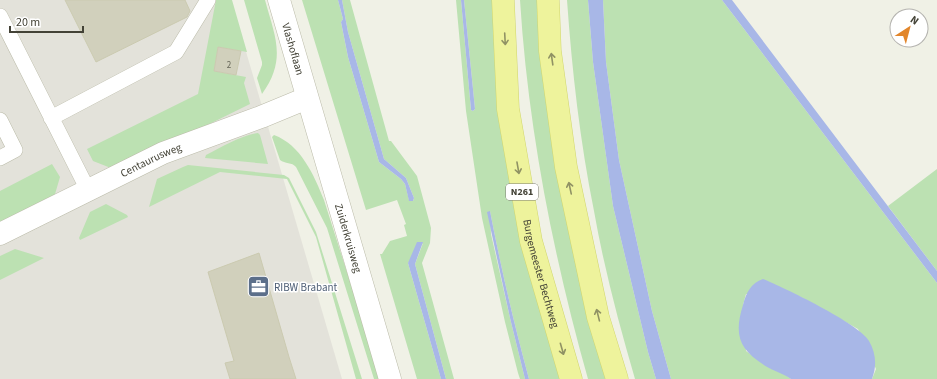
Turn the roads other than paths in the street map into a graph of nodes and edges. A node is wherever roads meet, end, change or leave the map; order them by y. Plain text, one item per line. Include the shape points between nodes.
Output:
1 (208, 0) edge
2 (279, 0) edge
3 (503, 0) edge
4 (548, 0) edge
5 (0, 16) edge
6 (307, 98) junction
7 (52, 118) junction
8 (0, 120) edge
9 (0, 158) edge
10 (88, 190) junction
11 (0, 234) edge
12 (390, 379) edge
13 (570, 379) edge
14 (617, 379) edge

1 - 7 lane via 176,52
2 - 6 street, Vlashoflaan
3 -> 13 main road, Burgemeester Bechtweg / N261 via 508,109 531,241
14 -> 4 main road via 598,317 566,168 550,51
5 - 7 lane
6 - 10 street, Centaurusweg via 163,153
6 - 12 street, Zuiderkruisweg
7 - 10 lane
8 - 9 lane via 15,150
10 - 11 street, Centaurusweg

